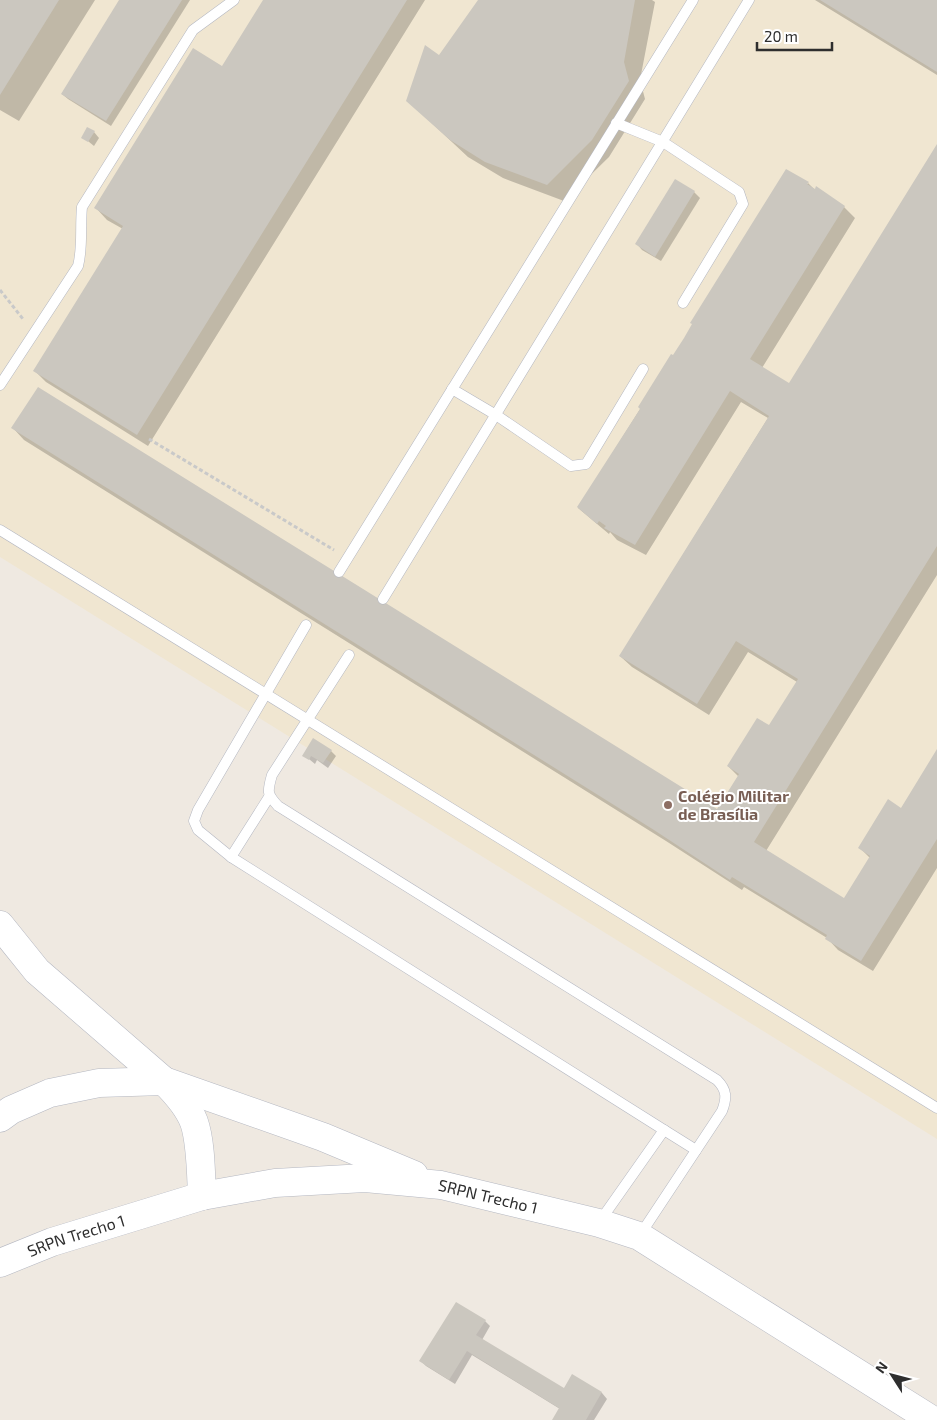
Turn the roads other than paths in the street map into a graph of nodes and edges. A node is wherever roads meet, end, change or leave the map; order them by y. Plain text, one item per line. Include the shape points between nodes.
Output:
1 (234, 0) edge
2 (693, 0) edge
3 (749, 0) edge
4 (616, 123) junction
5 (663, 142) junction
6 (683, 303) dead end
7 (643, 369) dead end
8 (0, 385) edge
9 (452, 389) junction
10 (496, 415) junction
11 (0, 530) edge
12 (339, 572) dead end
13 (382, 600) dead end
14 (306, 625) dead end
15 (349, 655) dead end
16 (264, 694) junction
17 (307, 720) junction
18 (269, 796) junction
19 (231, 857) junction
20 (0, 925) edge
21 (112, 1035) junction
22 (164, 1080) junction
23 (232, 1105) junction
24 (937, 1108) edge
25 (0, 1118) edge
26 (664, 1130) junction
27 (696, 1150) junction
28 (441, 1185) junction
29 (202, 1196) junction
30 (599, 1223) junction
31 (639, 1236) junction
32 (0, 1263) edge
33 (932, 1420) edge

1 - 8 lane via 193,30 82,207 78,266
2 - 4 lane
3 - 5 lane
4 - 5 lane
4 - 9 lane
5 - 6 lane via 739,192 743,204
5 - 10 lane
7 - 10 lane via 586,464 571,466
9 - 10 lane
9 - 12 lane
10 - 13 lane
11 - 16 lane
14 - 16 lane
15 - 17 lane
16 - 17 lane
16 - 19 lane via 194,821 198,830
17 - 18 lane via 272,775
17 - 24 lane
18 - 19 lane
18 - 27 lane via 278,806 717,1080 727,1097 722,1111
19 - 26 lane
20 - 21 main road via 37,971
21 - 22 main road
21 - 23 main road via 175,1066
22 - 23 main road
22 - 25 main road via 99,1083 50,1094
22 - 29 main road via 181,1099 194,1122 201,1161
23 - 28 main road via 323,1137
26 - 27 lane
26 - 30 lane
27 - 31 lane
28 - 29 main road, SRPN Trecho 1 via 365,1178 275,1183
28 - 30 main road, SRPN Trecho 1
29 - 32 main road, SRPN Trecho 1 via 52,1242
30 - 31 main road, SRPN Trecho 1
31 - 33 main road, SRPN Trecho 1

